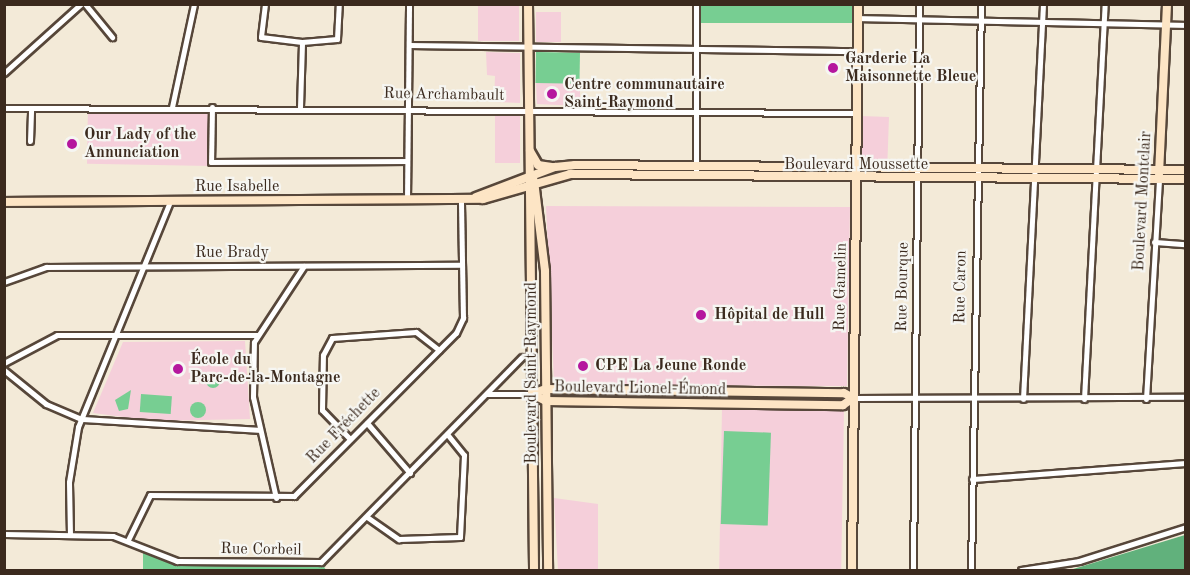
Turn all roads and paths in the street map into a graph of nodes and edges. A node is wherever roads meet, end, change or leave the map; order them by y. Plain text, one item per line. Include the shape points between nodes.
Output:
1 (83, 4) edge
2 (194, 4) edge
3 (265, 4) edge
4 (339, 4) edge
5 (409, 4) edge
6 (528, 4) edge
7 (696, 4) edge
8 (858, 4) edge
9 (919, 4) edge
10 (981, 4) edge
11 (1043, 4) edge
12 (1105, 4) edge
13 (1167, 4) edge
14 (857, 18) junction
15 (919, 18) junction
16 (981, 18) junction
17 (1042, 19) junction
18 (1104, 23) junction
19 (1166, 25) junction
20 (1185, 25) edge
21 (112, 37) dead end
22 (302, 42) junction
23 (409, 45) junction
24 (528, 47) junction
25 (696, 48) junction
26 (857, 51) junction
27 (4, 73) edge
28 (172, 107) junction
29 (212, 107) junction
30 (300, 107) junction
31 (4, 108) edge
32 (31, 108) junction
33 (408, 109) junction
34 (528, 110) junction
35 (695, 111) junction
36 (856, 113) junction
37 (30, 141) dead end
38 (530, 150) junction
39 (407, 161) junction
40 (555, 167) junction
41 (978, 167) junction
42 (855, 168) junction
43 (918, 168) junction
44 (1035, 168) junction
45 (1096, 168) junction
46 (1159, 169) junction
47 (1185, 170) edge
48 (696, 172) junction
49 (975, 178) junction
50 (1034, 178) junction
51 (1095, 178) junction
52 (1158, 178) junction
53 (855, 179) junction
54 (918, 179) junction
55 (1185, 179) edge
56 (532, 183) junction
57 (508, 196) junction
58 (407, 199) junction
59 (465, 199) junction
60 (170, 201) junction
61 (4, 202) edge
62 (530, 208) junction
63 (1154, 242) junction
64 (1185, 244) edge
65 (462, 265) junction
66 (304, 266) junction
67 (144, 267) junction
68 (4, 282) edge
69 (117, 334) junction
70 (257, 335) junction
71 (439, 350) junction
72 (522, 357) dead end
73 (4, 363) edge
74 (4, 370) edge
75 (546, 389) junction
76 (487, 394) junction
77 (532, 394) junction
78 (853, 398) junction
79 (914, 398) junction
80 (973, 398) junction
81 (1185, 398) edge
82 (1023, 399) junction
83 (1084, 399) junction
84 (1146, 399) junction
85 (546, 401) junction
86 (81, 419) junction
87 (367, 423) junction
88 (259, 430) junction
89 (448, 435) junction
90 (350, 439) junction
91 (1185, 463) edge
92 (410, 473) junction
93 (972, 479) junction
94 (276, 498) junction
95 (367, 518) junction
96 (1185, 527) edge
97 (4, 534) edge
98 (70, 535) junction
99 (128, 540) junction
100 (534, 570) edge
101 (548, 570) edge
102 (852, 570) edge
103 (913, 570) edge
104 (971, 570) edge
105 (1021, 570) edge

1 - 21 street
1 - 27 street
2 - 28 street
3 - 22 street via 261,37
4 - 22 street via 337,39
5 - 23 street
6 - 24 street, Boulevard Saint-Raymond
7 - 25 street
8 - 14 street, Rue Gamelin
9 - 15 street, Rue Bourque
10 - 16 street, Rue Caron
11 - 17 street
12 - 18 street
13 - 19 street, Boulevard Montclair
14 - 15 street
14 - 26 street, Rue Gamelin
15 - 16 street
15 - 43 street, Rue Bourque
16 - 17 street
16 - 41 street, Rue Caron
17 - 18 street
17 - 44 street
18 - 19 street
18 - 45 street
19 - 20 street
19 - 46 street, Boulevard Montclair
22 - 30 street
23 - 24 street
23 - 33 street
24 - 25 street
24 - 34 street, Boulevard Saint-Raymond
25 - 26 street
25 - 35 street
26 - 36 street, Rue Gamelin
28 - 29 street, Rue Archambault
28 - 32 street, Rue Archambault
29 - 30 street, Rue Archambault
29 - 39 street via 211,162
30 - 33 street, Rue Archambault
31 - 32 street, Rue Archambault
32 - 37 street
33 - 34 street, Rue Archambault
33 - 39 street
34 - 35 street, Rue Archambault
34 - 38 street, Boulevard Saint-Raymond
35 - 36 street, Rue Archambault
35 - 48 street
36 - 42 street, Rue Gamelin
38 - 40 street via 538,165
38 - 56 street, Boulevard Saint-Raymond
39 - 58 street
40 - 48 street, Boulevard Moussette
40 - 56 street, Boulevard Moussette
41 - 43 street, Boulevard Moussette
41 - 44 street, Boulevard Moussette
41 - 49 street, Rue Caron
42 - 43 street, Boulevard Moussette
42 - 48 street, Boulevard Moussette
42 - 53 street, Rue Gamelin
43 - 54 street, Rue Bourque
44 - 45 street, Boulevard Moussette
44 - 50 street
45 - 46 street, Boulevard Moussette
45 - 51 street
46 - 47 street, Boulevard Moussette
46 - 52 street, Boulevard Montclair
48 - 53 street, Boulevard Moussette
48 - 56 street, Boulevard Moussette via 570,174
49 - 50 street, Boulevard Moussette
49 - 54 street, Boulevard Moussette
49 - 80 street, Rue Caron
50 - 51 street, Boulevard Moussette
50 - 82 street
51 - 52 street, Boulevard Moussette
51 - 83 street
52 - 55 street, Boulevard Moussette
52 - 63 street, Boulevard Montclair
53 - 54 street, Boulevard Moussette
53 - 78 street, Rue Gamelin
54 - 79 street, Rue Bourque
56 - 57 street, Rue Isabelle
56 - 59 street, Rue Isabelle
56 - 62 street, Boulevard Saint-Raymond
56 - 75 street, Boulevard Saint-Raymond via 545,263
57 - 59 street, Rue Isabelle
57 - 62 street
58 - 59 street, Rue Isabelle
58 - 60 street, Rue Isabelle
59 - 65 street, Rue Fréchette
60 - 61 street, Rue Isabelle
60 - 67 street
62 - 77 street, Boulevard Saint-Raymond
63 - 64 street
63 - 84 street, Boulevard Montclair
65 - 66 street, Rue Brady
65 - 71 street, Rue Fréchette via 462,323
66 - 67 street, Rue Brady
66 - 70 street
67 - 68 street, Rue Brady via 37,267
67 - 69 street
69 - 70 street
69 - 73 street via 50,336
69 - 86 street
70 - 88 street via 253,390
71 - 87 street, Rue Fréchette
71 - 90 street via 416,332 333,338 323,356 322,410
72 - 76 street, Rue Corbeil
74 - 86 street via 46,404
75 - 77 street, Boulevard Lionel-Émond
75 - 78 street, Boulevard Lionel-Émond via 843,393
75 - 85 street, Boulevard Saint-Raymond
76 - 77 street
76 - 89 street, Rue Corbeil
77 - 85 street, Boulevard Lionel-Émond
77 - 100 street, Boulevard Saint-Raymond
78 - 79 street, Boulevard Lionel-Émond
78 - 85 street, Boulevard Lionel-Émond via 843,405
78 - 102 street, Rue Gamelin
79 - 80 street, Boulevard Lionel-Émond
79 - 103 street, Rue Bourque
80 - 82 street, Boulevard Lionel-Émond
80 - 93 street, Rue Caron
81 - 84 street, Boulevard Lionel-Émond
82 - 83 street, Boulevard Lionel-Émond
83 - 84 street, Boulevard Lionel-Émond
85 - 101 street, Boulevard Saint-Raymond
86 - 88 street
86 - 98 street via 70,476
87 - 90 street, Rue Fréchette
87 - 92 street
88 - 94 street
89 - 92 street, Rue Corbeil
89 - 95 street via 464,455 460,537 399,539
90 - 94 street, Rue Fréchette via 297,495
91 - 93 street
92 - 95 street, Rue Corbeil
93 - 104 street, Rue Caron
94 - 99 street, Rue Fréchette via 150,495
95 - 99 street, Rue Corbeil via 315,564 177,561
96 - 105 street via 1079,561
97 - 98 street, Rue Corbeil
98 - 99 street, Rue Corbeil

